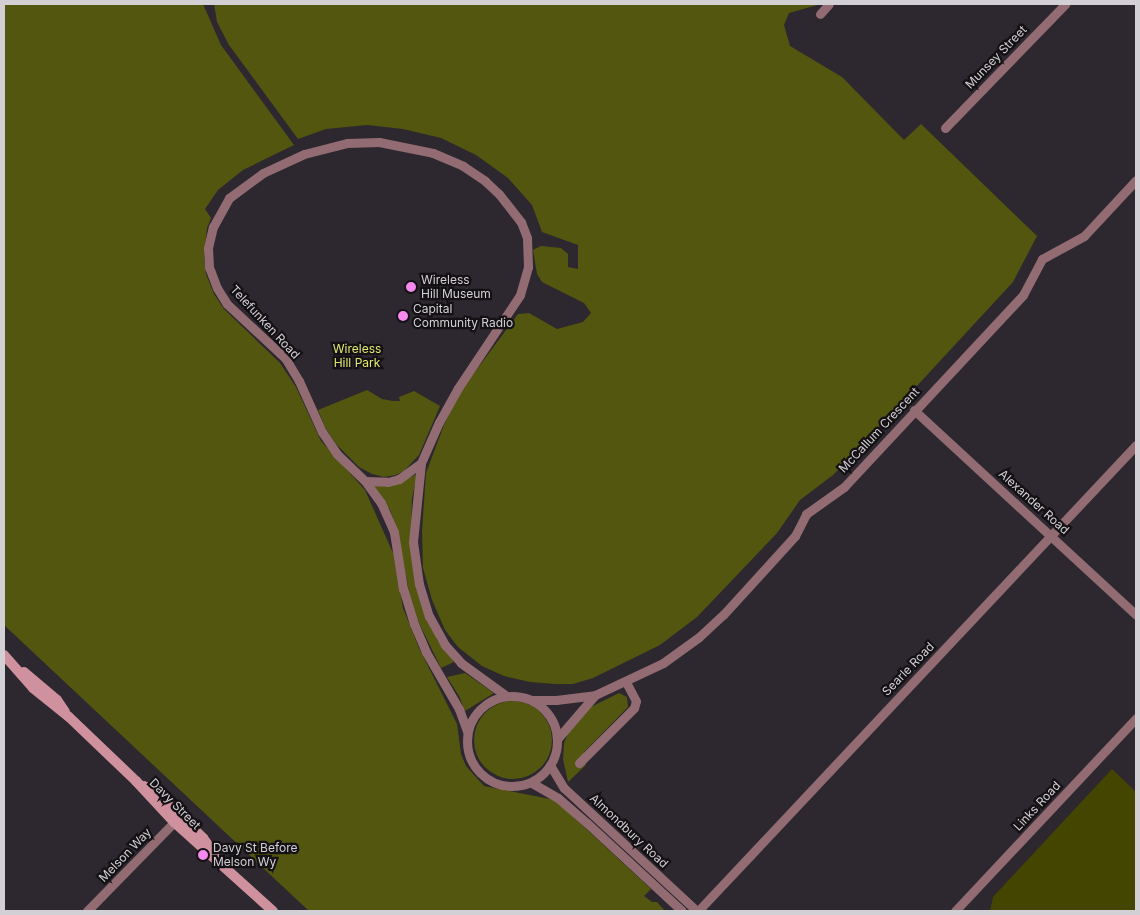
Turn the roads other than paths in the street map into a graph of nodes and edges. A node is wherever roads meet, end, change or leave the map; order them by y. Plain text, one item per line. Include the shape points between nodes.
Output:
1 (829, 4) edge
2 (1065, 4) edge
3 (820, 14) dead end
4 (945, 128) dead end
5 (1136, 180) edge
6 (914, 410) junction
7 (1136, 445) edge
8 (421, 463) junction
9 (365, 481) junction
10 (1053, 536) junction
11 (1136, 614) edge
12 (4, 655) edge
13 (626, 682) junction
14 (505, 694) junction
15 (595, 695) junction
16 (534, 700) junction
17 (1136, 718) edge
18 (467, 732) junction
19 (558, 738) junction
20 (579, 762) dead end
21 (550, 765) junction
22 (532, 783) junction
23 (177, 819) junction
24 (87, 911) edge
25 (273, 911) edge
26 (682, 911) edge
27 (697, 911) edge
28 (955, 911) edge

1 - 3 street
2 - 4 street, Munsey Street
5 - 6 street, McCallum Crescent via 1084,236 1042,259 1023,295
6 - 10 street, Alexander Road
6 - 13 street, McCallum Crescent via 844,486 806,514 795,536 711,627 672,657
7 - 10 street, Searle Road
8 - 9 street via 399,479
8 - 9 street, Telefunken Road via 458,388 520,295 528,267 527,238 521,222 499,194 475,174 449,160 411,147 379,142 347,143 313,151 263,173 229,198 212,227 208,248 210,267 216,288 227,304 286,359 322,432 337,454
8 - 14 street, Telefunken Road via 413,542 419,584 429,616 445,645 461,663
9 - 18 street, Telefunken Road via 381,503 394,532 403,589 414,624 459,709
10 - 11 street, Alexander Road
10 - 27 street, Searle Road
12 - 23 street, Davy Street via 57,700 69,717
13 - 15 street, McCallum Crescent
13 - 20 street via 636,701 634,708
14 - 16 street
14 - 18 street via 481,708
15 - 16 street, McCallum Crescent
15 - 19 street, McCallum Crescent
16 - 19 street via 546,710
17 - 28 street, Links Road
18 - 22 street via 468,750 474,766 485,779 510,787
19 - 21 street
21 - 22 street
21 - 27 street, Almondbury Road via 564,788
22 - 26 street, Almondbury Road via 558,798
23 - 24 street, Melson Way
23 - 25 street, Davy Street via 204,838 220,862

